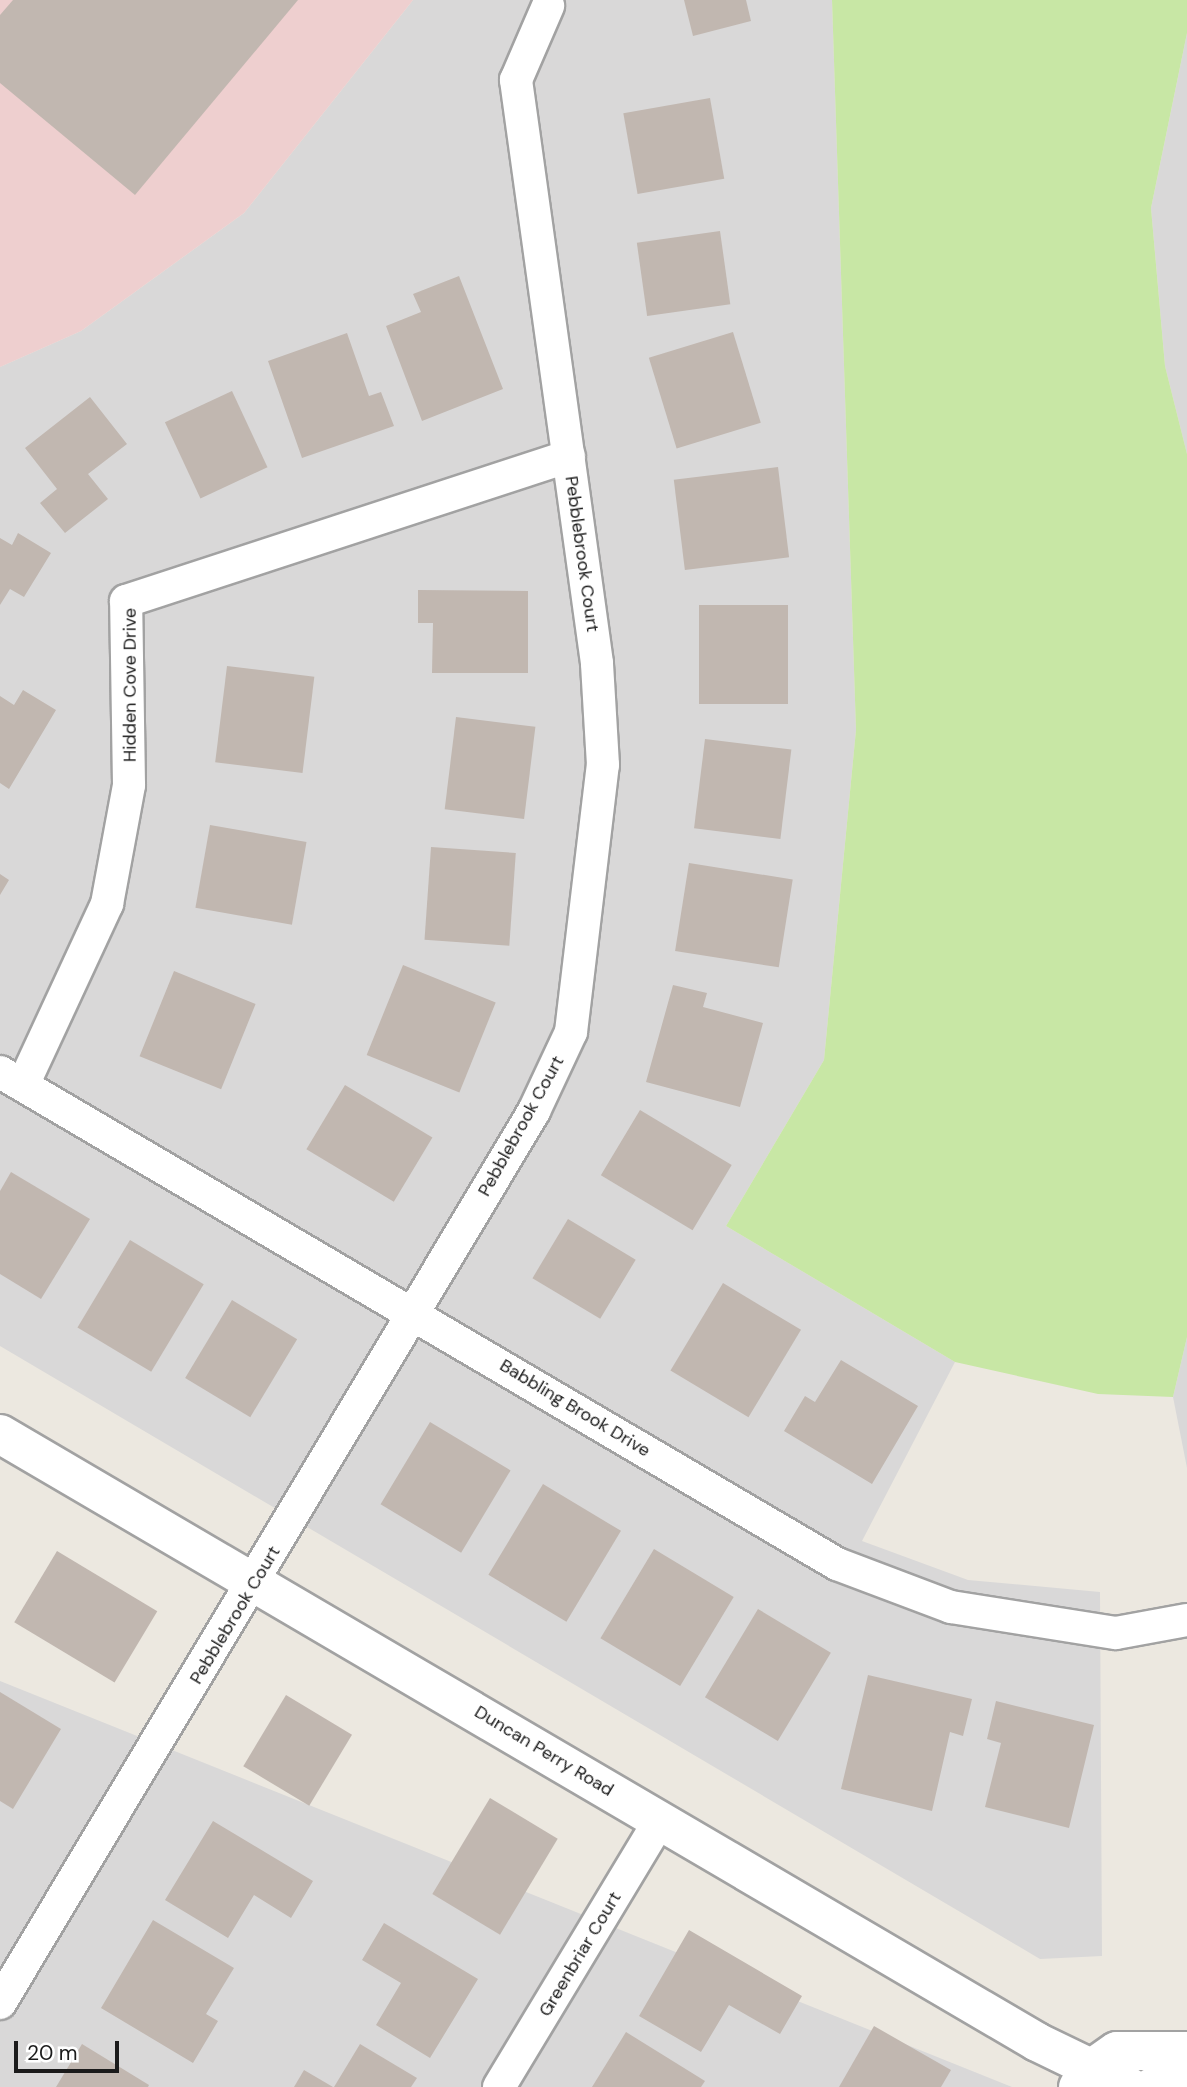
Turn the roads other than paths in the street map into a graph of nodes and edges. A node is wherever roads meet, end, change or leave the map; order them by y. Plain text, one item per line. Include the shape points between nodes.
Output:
1 (548, 6) dead end
2 (569, 456) junction
3 (11, 1079) edge
4 (413, 1312) junction
5 (0, 1433) edge
6 (257, 1581) junction
7 (1187, 1620) edge
8 (660, 1820) junction
9 (0, 2003) edge
10 (1187, 2050) edge
11 (1083, 2079) edge
12 (1187, 2082) edge
13 (499, 2087) edge
14 (1130, 2087) edge
15 (1152, 2087) edge

1 - 2 street, Pebblebrook Court via 516,80
2 - 3 street, Hidden Cove Drive via 126,601 129,785 107,904
2 - 4 street, Pebblebrook Court via 597,663 603,765 571,1032 534,1111
3 - 4 street, Babbling Brook Drive
4 - 6 street, Pebblebrook Court
4 - 7 street, Babbling Brook Drive via 837,1563 951,1607 1116,1633
5 - 6 street, Duncan Perry Road
6 - 8 street, Duncan Perry Road
6 - 9 street, Pebblebrook Court
8 - 11 street, Duncan Perry Road
8 - 13 street, Greenbriar Court
10 - 11 street via 1117,2051
11 - 14 street, Duncan Perry Road
12 - 15 street

